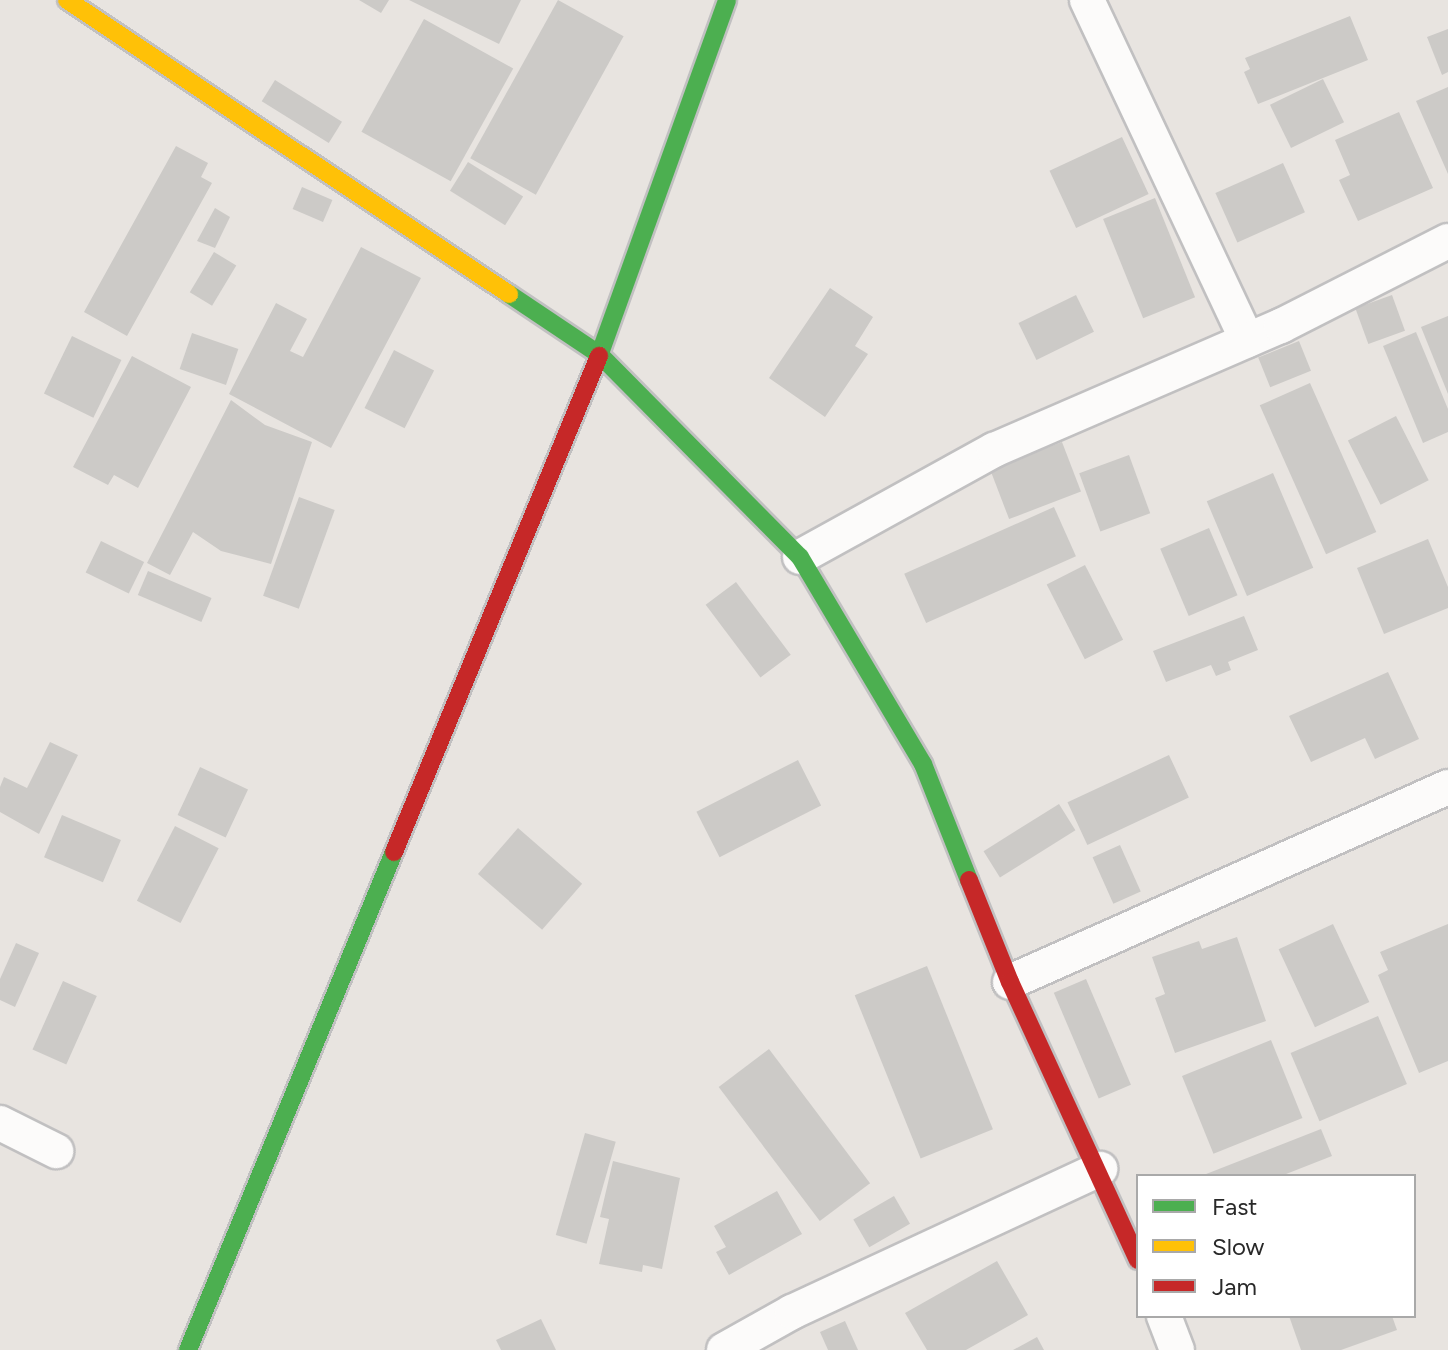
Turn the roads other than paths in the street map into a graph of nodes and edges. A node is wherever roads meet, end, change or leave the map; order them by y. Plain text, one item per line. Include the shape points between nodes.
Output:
1 (67, 0) edge
2 (727, 0) edge
3 (1087, 0) edge
4 (1448, 241) edge
5 (1247, 340) junction
6 (600, 355) junction
7 (800, 557) junction
8 (1448, 787) edge
9 (1010, 982) junction
10 (0, 1123) edge
11 (56, 1151) dead end
12 (1100, 1169) junction
13 (1136, 1255) edge
14 (1165, 1318) edge
15 (188, 1350) edge
16 (724, 1350) edge
17 (1177, 1350) edge

1 - 6 street
2 - 6 street
3 - 5 street
4 - 5 street
5 - 7 street via 994,450
6 - 7 street
6 - 15 street
7 - 9 street via 923,764
8 - 9 street
9 - 12 street
10 - 11 street
12 - 13 street
12 - 16 street via 792,1312
14 - 17 street

